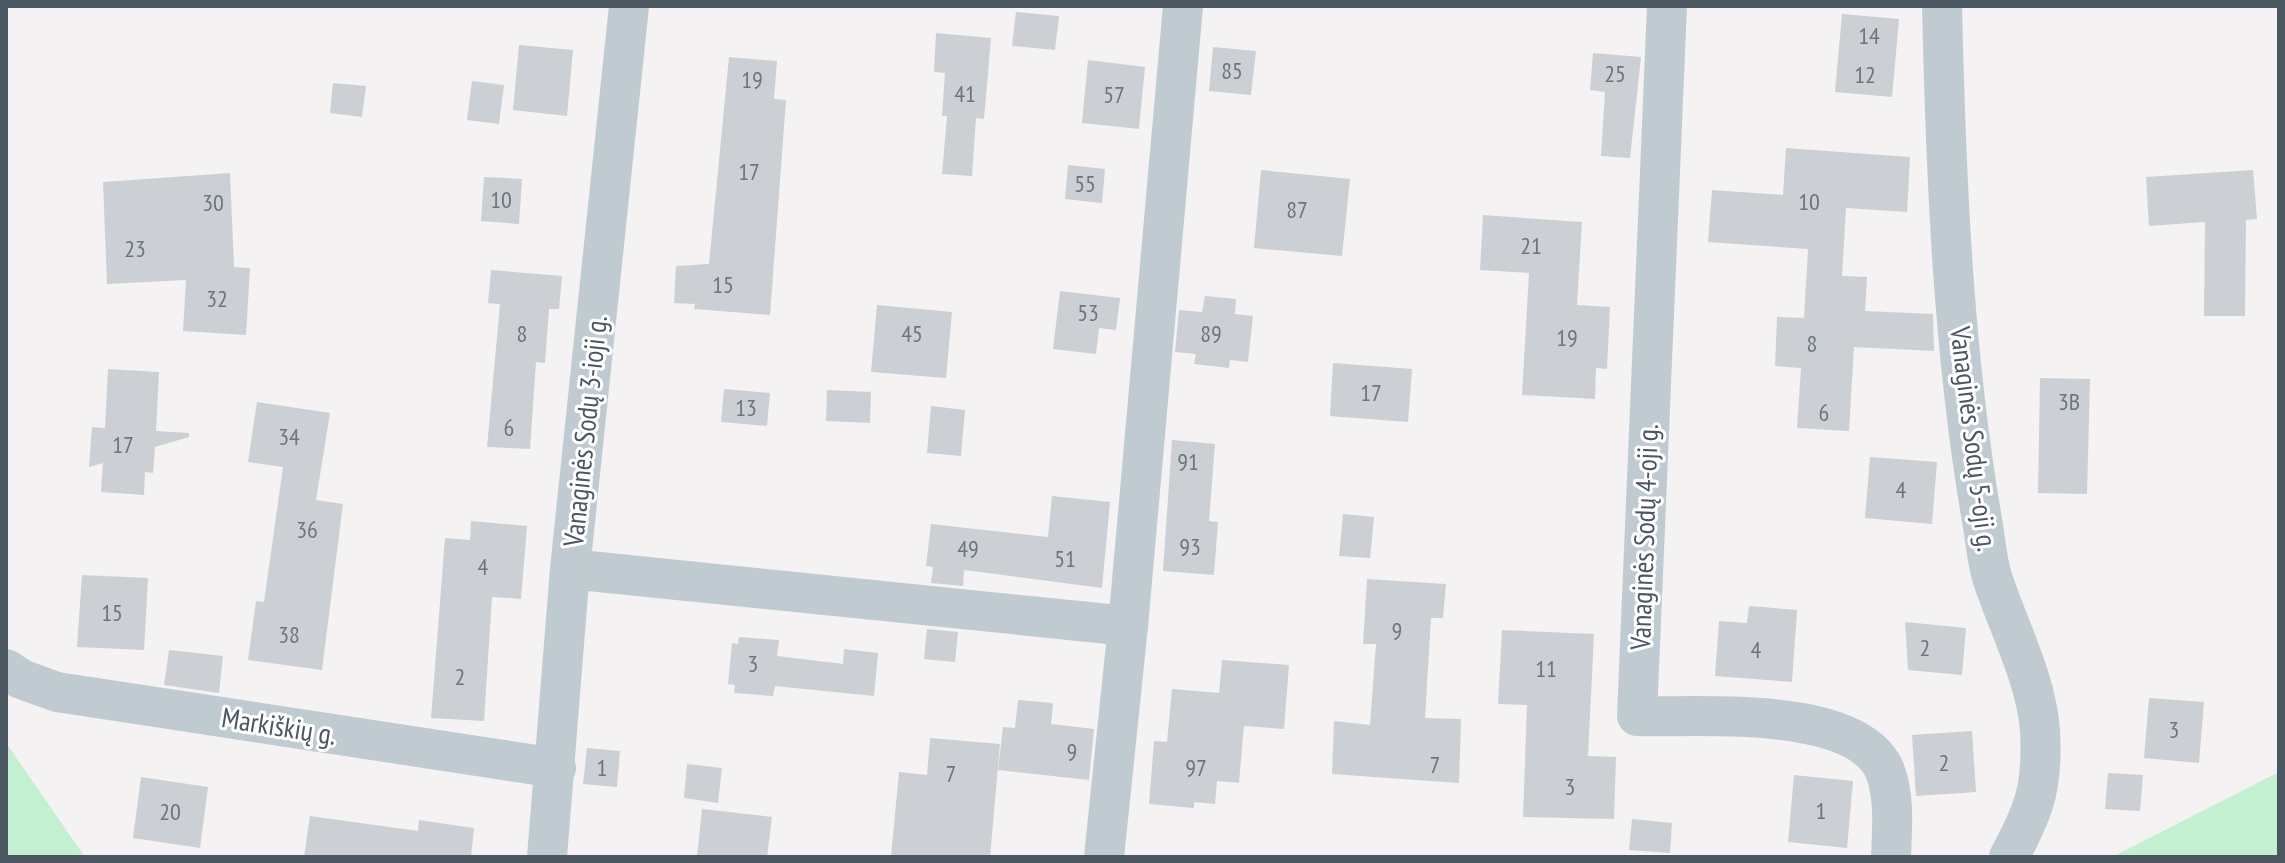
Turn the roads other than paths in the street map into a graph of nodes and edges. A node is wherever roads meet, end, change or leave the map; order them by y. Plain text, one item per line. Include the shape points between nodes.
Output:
1 (629, 6) edge
2 (1183, 6) edge
3 (1667, 6) edge
4 (1942, 6) edge
5 (570, 569) junction
6 (1128, 626) junction
7 (6, 669) edge
8 (556, 768) junction
9 (547, 857) edge
10 (1104, 857) edge
11 (1891, 857) edge
12 (2009, 857) edge

1 - 5 street, Vanaginės Sodų 3-ioji g.
2 - 6 street
3 - 11 street, Vanaginės Sodų 4-oji g. via 1637,716 1829,727 1866,745 1884,771 1893,813
4 - 12 street, Vanaginės Sodų 5-oji g. via 1945,140 1979,504 1991,576 2027,672 2040,726 2041,770 2034,811
5 - 6 street
5 - 8 street, Vanaginės Sodų 3-ioji g.
6 - 10 street
7 - 8 street, Markiškių g. via 57,692
8 - 9 street, Vanaginės Sodų 3-ioji g.

